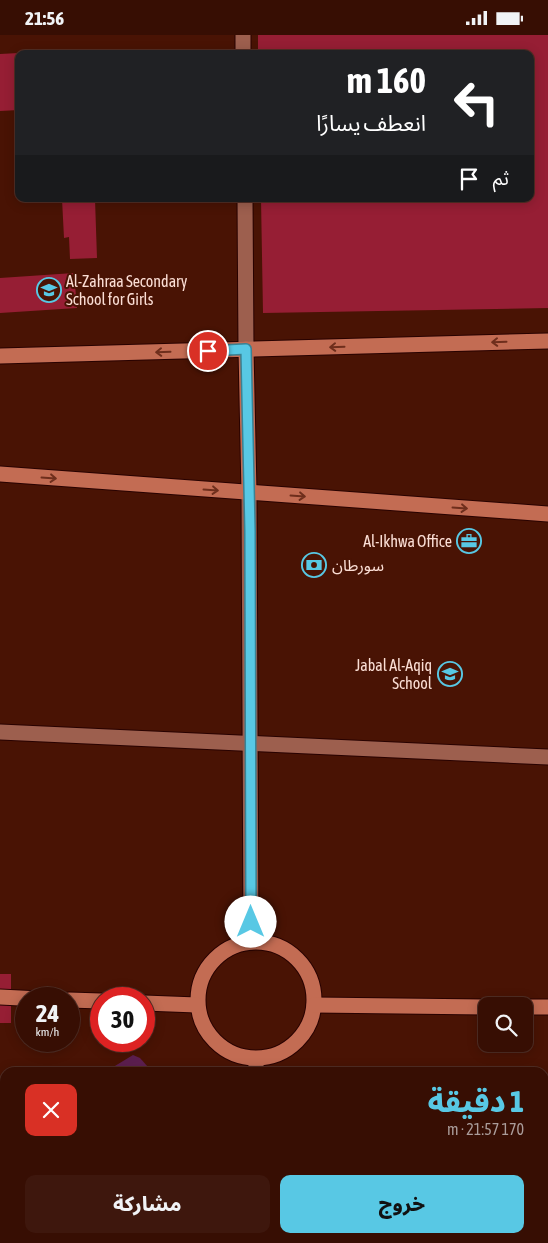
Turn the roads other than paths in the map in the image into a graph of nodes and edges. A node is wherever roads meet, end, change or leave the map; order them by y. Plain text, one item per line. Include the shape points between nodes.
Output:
1 (243, 35) edge
2 (243, 50) edge
3 (245, 202) edge
4 (548, 341) edge
5 (246, 349) junction
6 (0, 356) edge
7 (0, 474) edge
8 (250, 493) junction
9 (548, 514) edge
10 (0, 732) edge
11 (252, 743) junction
12 (548, 757) edge
13 (251, 942) junction
14 (0, 997) edge
15 (15, 998) edge
16 (155, 1003) edge
17 (197, 1005) junction
18 (314, 1005) junction
19 (478, 1007) edge
20 (533, 1007) edge
21 (548, 1007) edge
22 (256, 1066) edge

1 - 2 street
3 - 5 street
4 -> 5 main road
5 -> 6 main road
5 - 8 main road
7 -> 8 main road
8 -> 9 main road
8 - 11 street
10 - 11 street
11 - 12 street
11 - 13 street
13 - 17 main road via 227,949 213,959 198,988
13 - 18 main road via 274,944 300,961 311,982
14 - 15 main road
16 - 17 main road
17 - 22 main road via 201,1022 210,1037 223,1049
18 - 19 main road
18 - 22 main road via 310,1022 301,1037 289,1049
20 - 21 main road

